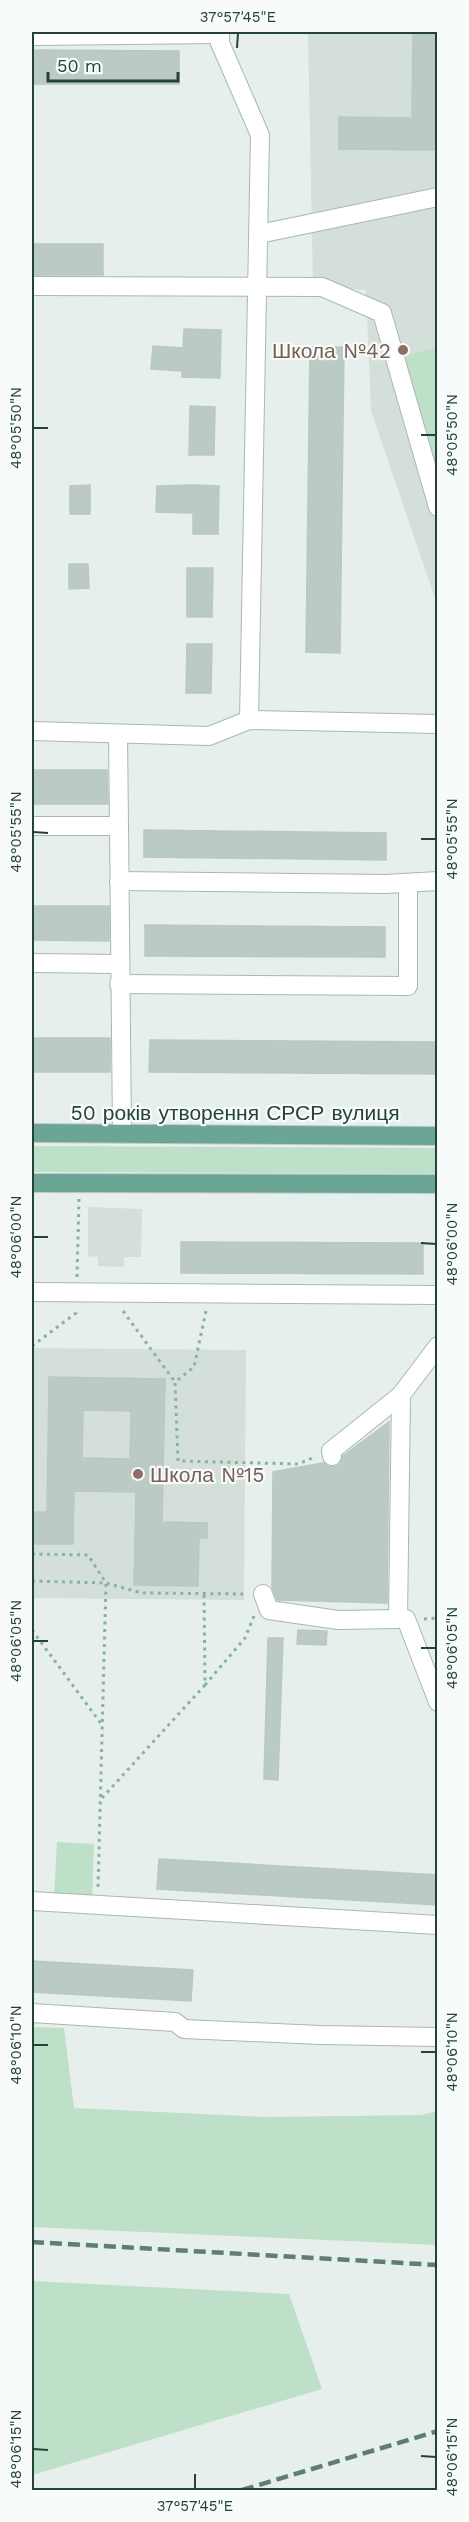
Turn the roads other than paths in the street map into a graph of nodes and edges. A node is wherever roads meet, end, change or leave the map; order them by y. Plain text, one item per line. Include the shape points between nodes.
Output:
1 (220, 33) edge
2 (32, 36) edge
3 (438, 197) edge
4 (259, 234) junction
5 (32, 286) edge
6 (259, 286) junction
7 (438, 507) edge
8 (249, 720) junction
9 (438, 724) edge
10 (32, 731) edge
11 (118, 734) junction
12 (32, 826) edge
13 (119, 826) junction
14 (119, 881) junction
15 (438, 881) edge
16 (408, 883) junction
17 (32, 963) edge
18 (118, 964) junction
19 (119, 984) junction
20 (32, 1133) edge
21 (122, 1134) junction
22 (438, 1136) edge
23 (32, 1183) edge
24 (438, 1184) edge
25 (32, 1292) edge
26 (438, 1295) edge
27 (438, 1346) edge
28 (401, 1395) junction
29 (331, 1453) road end
30 (263, 1594) road end
31 (406, 1619) dead end
32 (438, 1702) edge
33 (32, 1901) edge
34 (438, 1925) edge
35 (32, 2013) edge
36 (438, 2037) edge

1 - 2 lane
1 - 4 lane via 220,43 260,135
3 - 4 lane
4 - 6 lane
5 - 6 lane
6 - 7 lane via 322,286 382,313
6 - 8 lane
8 - 9 lane
8 - 11 lane via 209,736
10 - 11 lane
11 - 13 lane
12 - 13 lane
13 - 14 lane
14 - 16 lane
14 - 18 lane
15 - 16 lane
16 - 19 lane via 408,986
17 - 18 lane
18 - 19 lane
19 - 21 lane
20 - 21 main road, 50 років утворення СРСР вулиця
21 - 22 main road, 50 років утворення СРСР вулиця
23 - 24 main road
25 - 26 lane
27 - 28 lane
28 - 29 lane
28 - 30 lane via 398,1619 338,1620 270,1610
31 - 32 lane
33 - 34 lane
35 - 36 lane via 175,2022 184,2029

